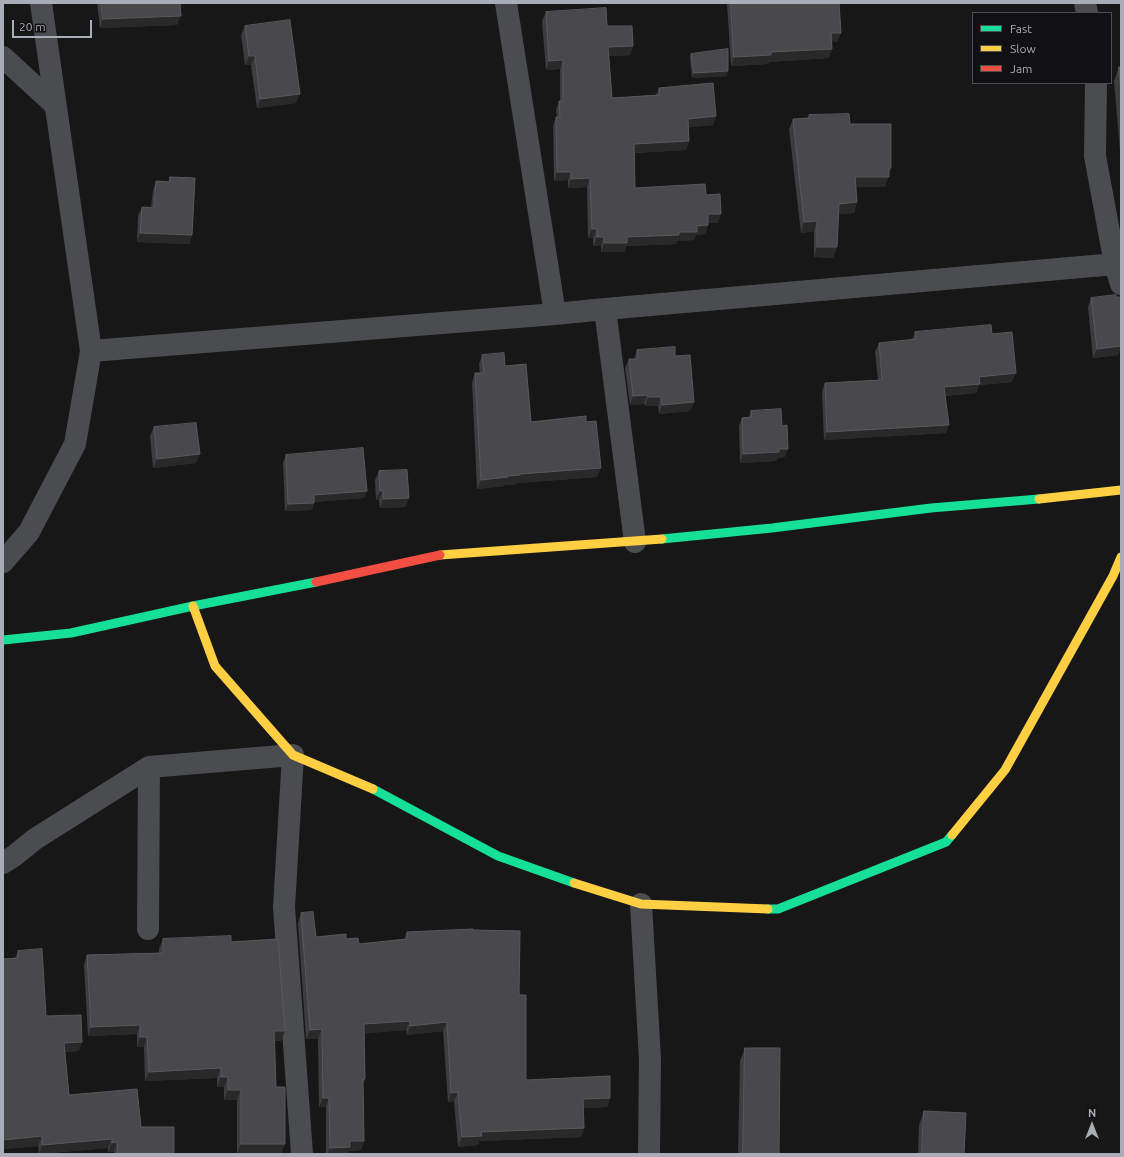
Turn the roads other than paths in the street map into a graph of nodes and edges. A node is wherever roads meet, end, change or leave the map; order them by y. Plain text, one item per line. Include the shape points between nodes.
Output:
1 (41, 3) edge
2 (510, 4) edge
3 (3, 57) edge
4 (1096, 84) edge
5 (56, 105) junction
6 (1118, 274) edge
7 (605, 309) junction
8 (555, 314) junction
9 (91, 351) junction
10 (1121, 490) edge
11 (635, 542) junction
12 (1121, 557) edge
13 (3, 562) edge
14 (193, 606) junction
15 (3, 640) edge
16 (293, 755) junction
17 (149, 767) junction
18 (3, 863) edge
19 (641, 904) junction
20 (148, 929) dead end
21 (302, 1154) edge
22 (648, 1154) edge

1 - 5 street
2 - 8 street
3 - 5 street
4 - 6 street via 1095,156
5 - 9 street
6 - 7 street
7 - 8 street
7 - 11 street
8 - 9 street
9 - 13 street via 75,444 29,532
10 - 11 street via 931,508
11 - 14 street via 442,555
12 - 19 street via 1113,576 1005,770 946,842 778,909
14 - 15 street via 71,633
14 - 16 street via 215,666
16 - 17 street
16 - 19 street via 373,789 498,856
16 - 21 street via 284,908
17 - 18 street via 35,839
17 - 20 street
19 - 22 street via 650,1059

